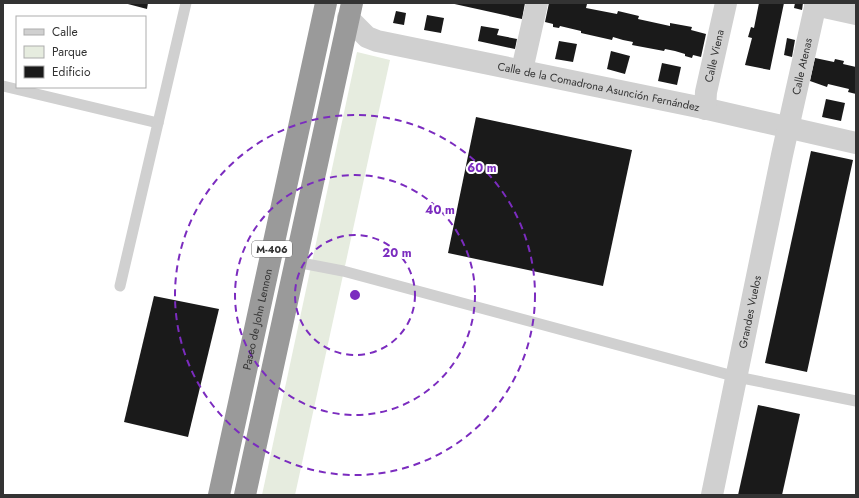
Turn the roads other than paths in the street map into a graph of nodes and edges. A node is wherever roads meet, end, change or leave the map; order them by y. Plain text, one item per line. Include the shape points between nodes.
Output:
1 (186, 3) edge
2 (326, 3) edge
3 (537, 3) edge
4 (726, 3) edge
5 (816, 4) edge
6 (350, 11) edge
7 (856, 14) edge
8 (522, 70) junction
9 (3, 86) edge
10 (706, 109) junction
11 (158, 123) junction
12 (788, 128) junction
13 (856, 143) edge
14 (296, 262) junction
15 (120, 286) dead end
16 (737, 377) junction
17 (856, 401) edge
18 (219, 495) edge
19 (245, 495) edge
20 (712, 495) edge

1 - 11 lane
2 - 18 highway, Paseo de John Lennon / M-406
3 - 8 street
4 - 10 street, Calle Viena via 706,92
5 - 7 street, Calle Atenas
5 - 12 street, Calle Atenas
6 - 8 street, Calle de la Comadrona Asunción Fernández via 359,30 372,39
6 - 14 highway, M-406
8 - 10 street, Calle de la Comadrona Asunción Fernández
9 - 11 lane
10 - 12 street, Calle de la Comadrona Asunción Fernández
11 - 15 lane
12 - 13 street, Calle de la Comadrona Asunción Fernández
12 - 16 street, Grandes Vuelos
14 - 16 lane via 351,273
14 - 19 highway, M-406
16 - 17 lane
16 - 20 street, Grandes Vuelos

